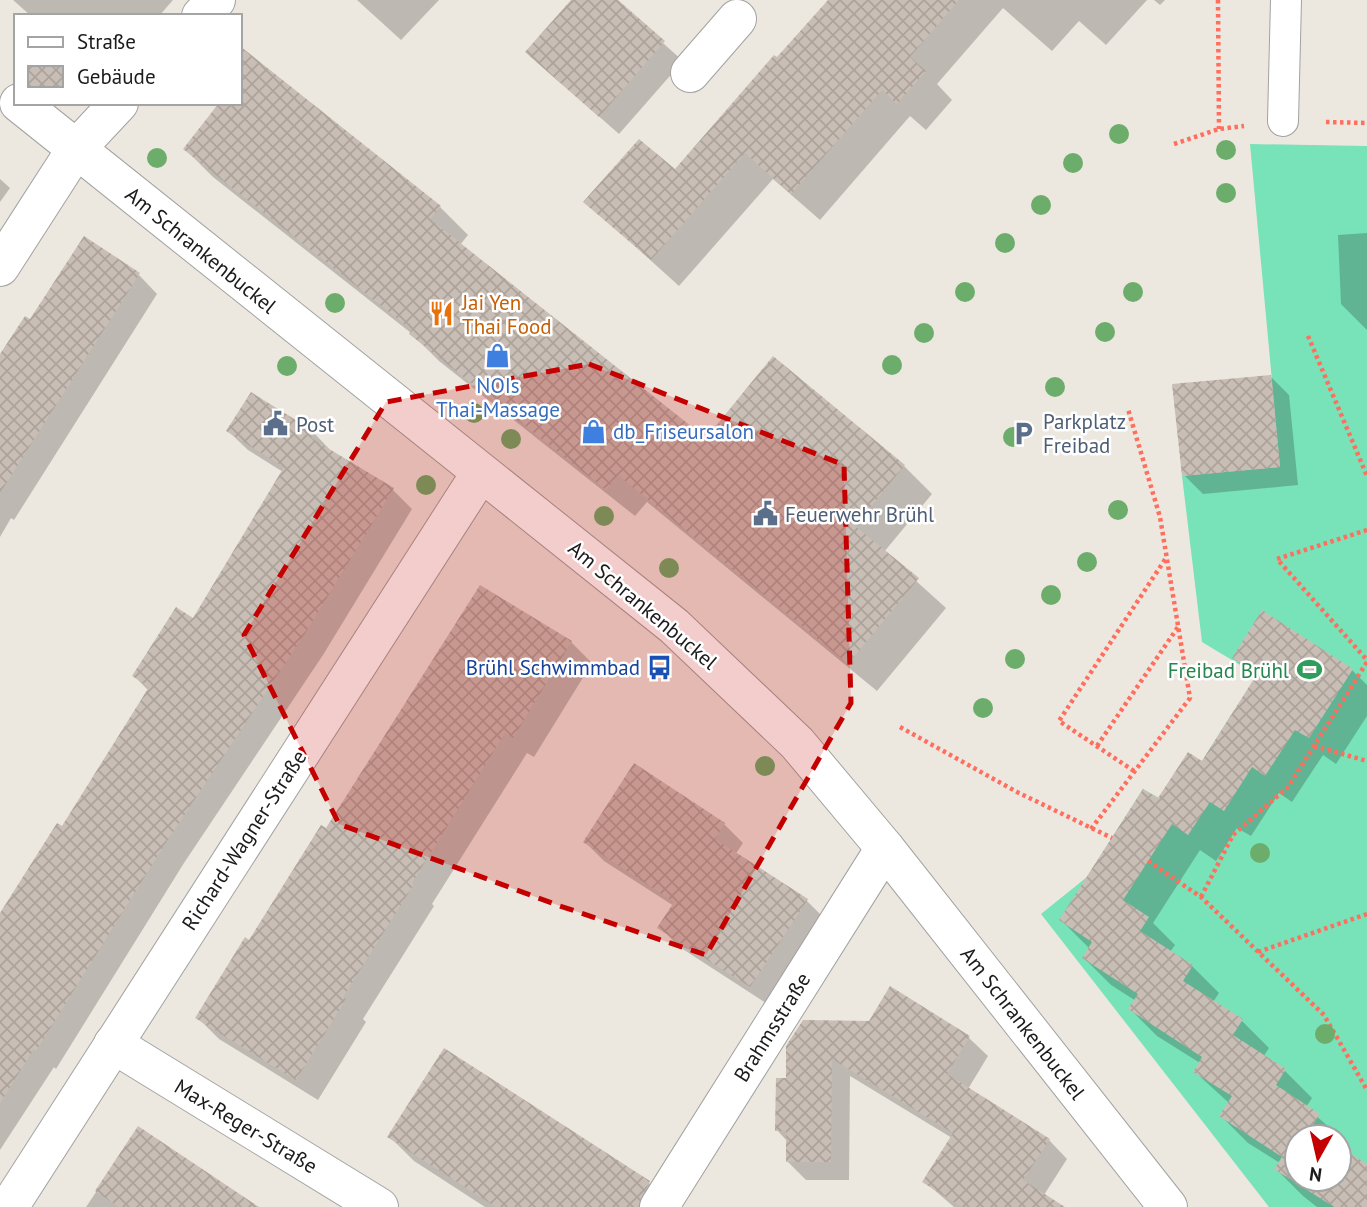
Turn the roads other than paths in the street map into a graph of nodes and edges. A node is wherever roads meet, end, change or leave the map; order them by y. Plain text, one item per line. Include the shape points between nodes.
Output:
1 (216, 0) edge
2 (1286, 0) edge
3 (736, 6) edge
4 (203, 14) edge
5 (690, 73) dead end
6 (0, 88) edge
7 (14, 99) edge
8 (22, 105) edge
9 (117, 105) edge
10 (1283, 121) dead end
11 (76, 149) junction
12 (0, 267) edge
13 (480, 474) junction
14 (885, 848) junction
15 (113, 1044) junction
16 (9, 1207) edge
17 (379, 1207) edge
18 (659, 1207) edge
19 (1168, 1207) edge

1 - 4 street
2 - 10 lane
3 - 5 street
6 - 7 street, Am Schrankenbuckel
8 - 11 street, Am Schrankenbuckel
9 - 11 street
11 - 12 street
11 - 13 street, Am Schrankenbuckel
13 - 14 street, Am Schrankenbuckel via 674,626 797,743
13 - 15 street, Richard-Wagner-Straße
14 - 18 street, Brahmsstraße
14 - 19 street, Am Schrankenbuckel
15 - 16 street, Richard-Wagner-Straße
15 - 17 street, Max-Reger-Straße

